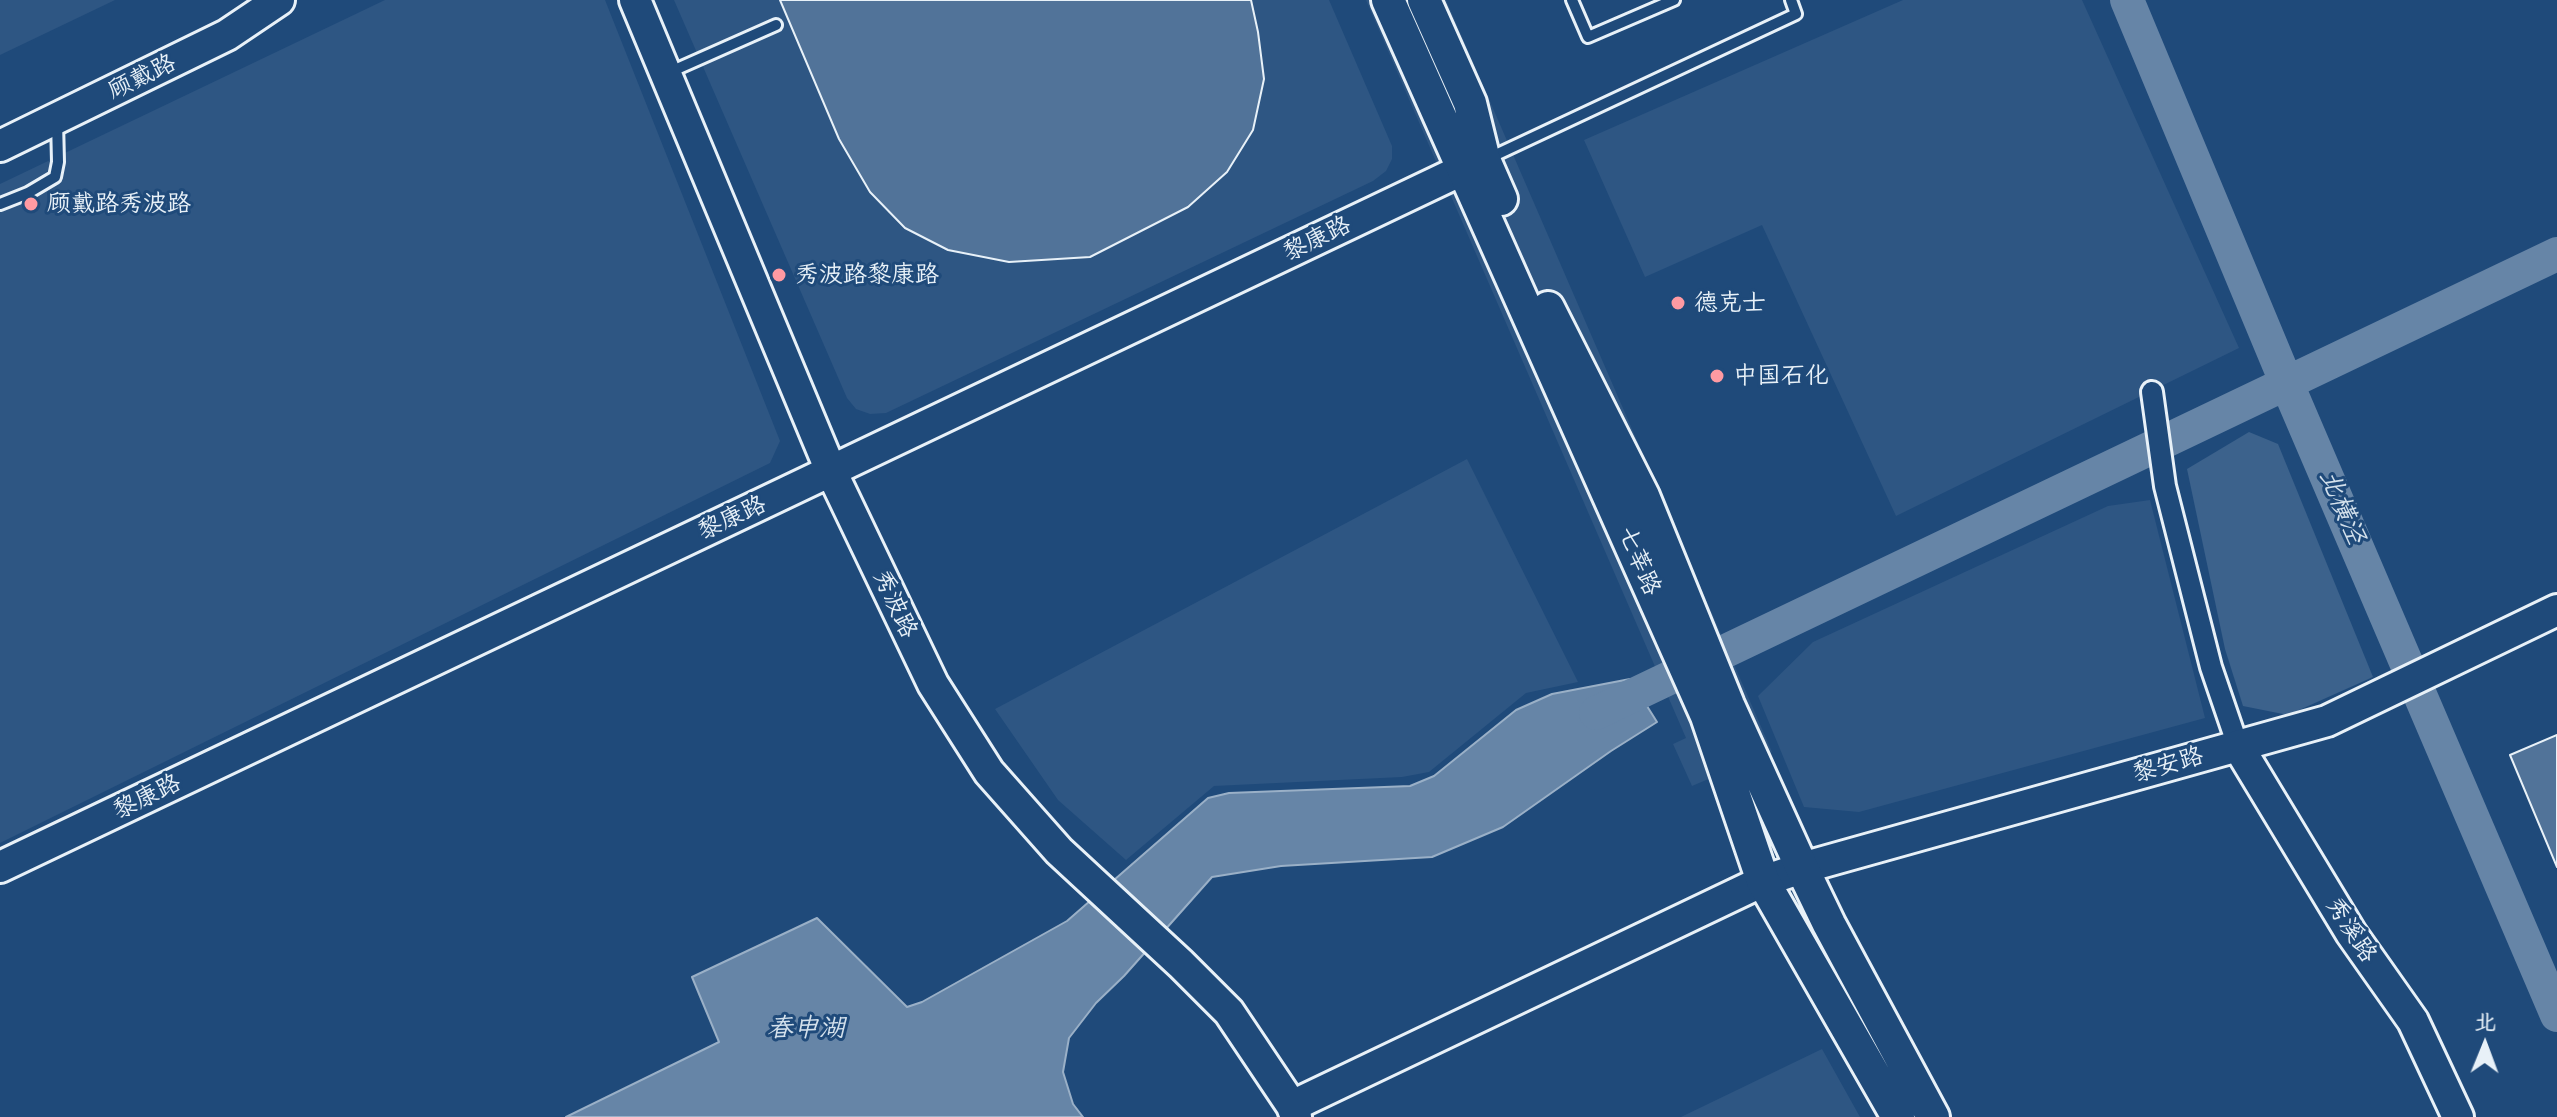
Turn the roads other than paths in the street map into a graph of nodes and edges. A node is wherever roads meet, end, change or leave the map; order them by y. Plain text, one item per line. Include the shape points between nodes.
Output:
1 (279, 0) edge
2 (635, 0) edge
3 (1388, 0) edge
4 (1424, 0) edge
5 (1572, 0) edge
6 (1674, 0) edge
7 (1791, 0) edge
8 (776, 25) dead end
9 (664, 74) junction
10 (57, 119) junction
11 (0, 146) edge
12 (1474, 165) junction
13 (0, 204) edge
14 (2152, 392) dead end
15 (831, 471) junction
16 (2557, 610) edge
17 (1717, 711) junction
18 (2238, 746) junction
19 (0, 867) edge
20 (1802, 868) junction
21 (1763, 881) junction
22 (1294, 1111) edge
23 (1898, 1117) edge
24 (1933, 1117) edge
25 (2458, 1117) edge

1 - 10 street, 顾戴路 via 227,35
2 - 9 street, 秀波路
3 - 12 main road, 七莘路
4 - 12 main road, 七莘路 via 1470,103
5 - 6 lane via 1588,37
7 - 12 lane via 1796,14
8 - 9 lane
9 - 15 street, 秀波路
10 - 11 street, 顾戴路
10 - 13 lane via 55,177
12 - 15 street, 黎康路
12 - 17 main road, 七莘路
14 - 18 street via 2165,486 2211,667
15 - 19 street, 黎康路
15 - 22 street, 秀波路 via 933,684 989,772 1059,851 1229,1012
16 - 18 street, 黎安路 via 2327,721
17 - 20 main road, 七莘路
17 - 21 main road, 七莘路
18 - 20 street, 黎安路
18 - 25 street, 秀溪路 via 2351,933 2413,1021
20 - 21 street, 黎安路
20 - 24 main road, 七莘路
21 - 22 street, 黎安路
21 - 23 main road, 七莘路

